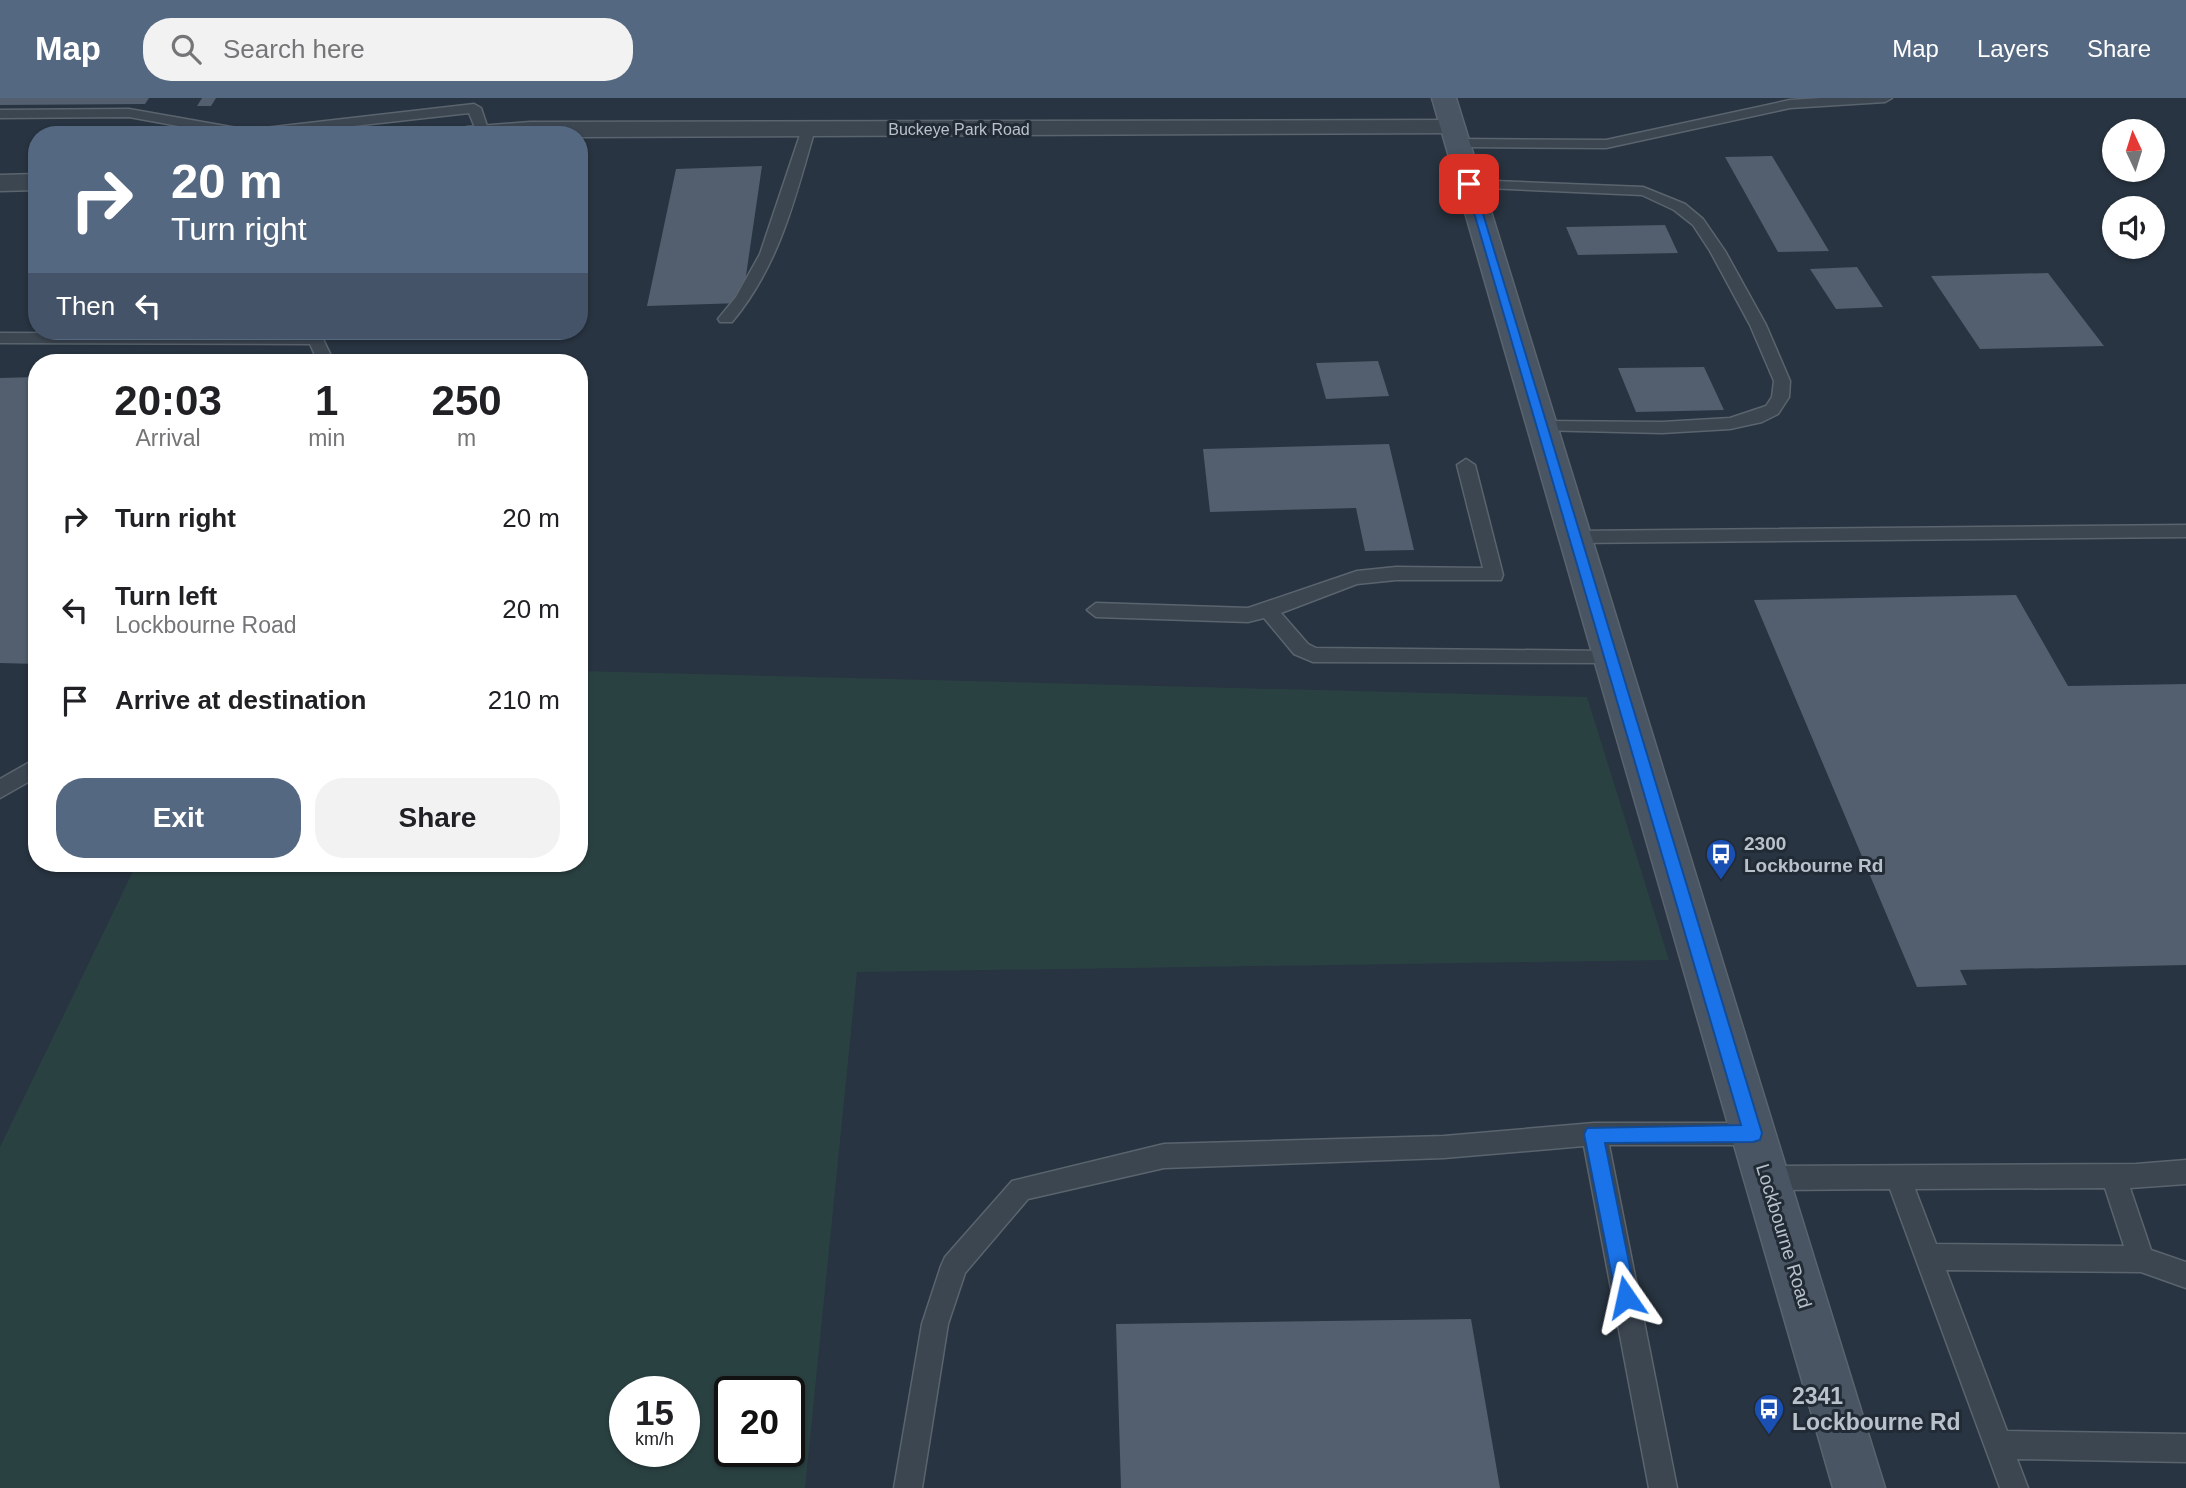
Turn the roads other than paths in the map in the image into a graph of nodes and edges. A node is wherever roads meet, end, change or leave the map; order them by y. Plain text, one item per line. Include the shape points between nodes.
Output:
1 (1885, 98) edge
2 (476, 103) edge
3 (0, 114) edge
4 (1451, 123) edge
5 (206, 126) edge
6 (311, 126) edge
7 (476, 126) edge
8 (808, 129) junction
9 (588, 130) edge
10 (0, 183) edge
11 (28, 183) edge
12 (1469, 184) junction
13 (726, 319) dead end
14 (0, 338) edge
15 (28, 338) edge
16 (1541, 426) junction
17 (1466, 465) dead end
18 (2186, 531) edge
19 (1574, 537) junction
20 (1096, 610) dead end
21 (1269, 612) junction
22 (1612, 658) junction
23 (28, 772) edge
24 (0, 790) edge
25 (1594, 1134) junction
26 (1760, 1156) junction
27 (2186, 1172) edge
28 (2114, 1176) junction
29 (1898, 1177) junction
30 (1928, 1257) junction
31 (2141, 1259) junction
32 (2186, 1275) edge
33 (1998, 1445) junction
34 (2186, 1448) edge
35 (908, 1488) edge
36 (1664, 1488) edge
37 (1859, 1488) edge
38 (2014, 1488) edge

1 - 4 lane via 1790,104 1606,144
2 - 6 lane
2 - 7 lane
3 - 5 lane via 129,113
4 - 8 street, Buckeye Park Road
4 - 12 main road, Lockbourne Road
8 - 9 street, Buckeye Park Road
8 - 13 lane via 764,264
10 - 11 street
12 - 16 main road, Lockbourne Road
12 - 16 lane via 1643,191 1682,208 1700,224 1765,337 1782,379 1783,392 1773,410 1735,423
14 - 15 lane
16 - 19 main road, Lockbourne Road
17 - 21 lane via 1494,575 1368,576 1340,582
18 - 19 lane
19 - 22 main road, Lockbourne Road
20 - 21 lane
21 - 22 lane via 1301,649 1313,654
22 - 26 main road, Lockbourne Road
23 - 24 lane
25 - 26 lane
25 - 35 lane via 1444,1147 1164,1156 1021,1188 954,1266 935,1324
25 - 36 lane
26 - 29 lane
26 - 37 main road, Lockbourne Road
27 - 28 lane
28 - 29 lane
28 - 31 lane
29 - 30 lane
30 - 31 lane
30 - 33 lane
31 - 32 lane
33 - 34 lane
33 - 38 lane

